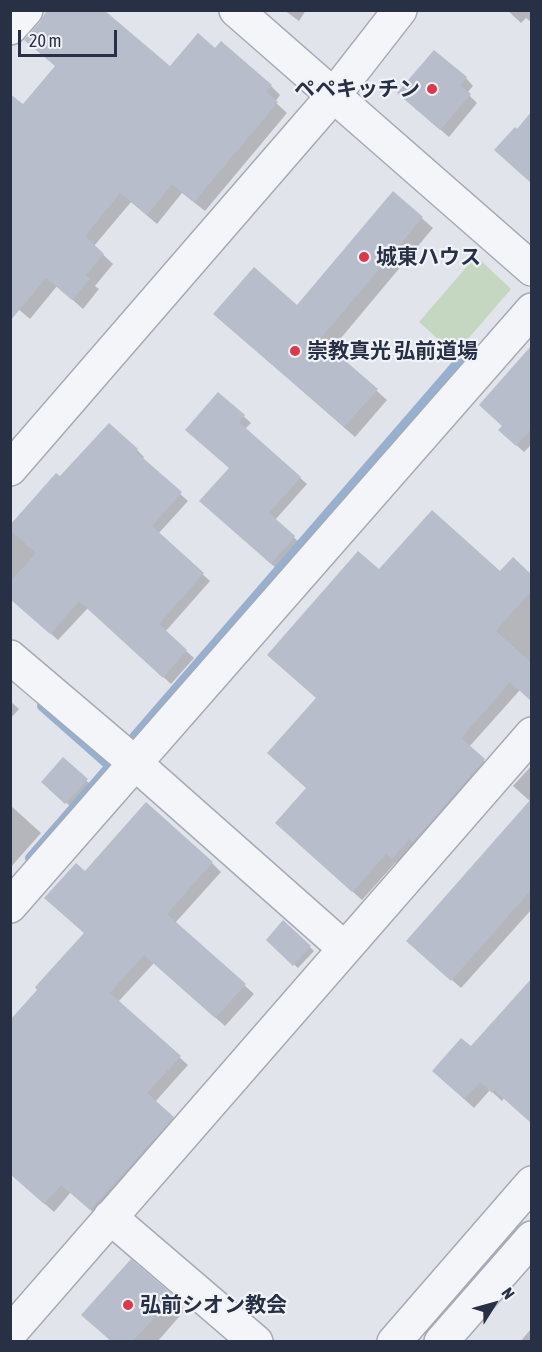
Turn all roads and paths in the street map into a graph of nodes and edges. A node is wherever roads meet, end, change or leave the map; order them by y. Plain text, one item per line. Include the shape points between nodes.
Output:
1 (26, 10) edge
2 (236, 10) edge
3 (400, 10) edge
4 (10, 28) edge
5 (333, 96) junction
6 (531, 269) edge
7 (531, 310) edge
8 (10, 469) edge
9 (10, 657) edge
10 (531, 734) edge
11 (136, 764) junction
12 (10, 906) edge
13 (344, 948) junction
14 (531, 1183) edge
15 (110, 1217) junction
16 (531, 1238) edge
17 (10, 1332) edge
18 (256, 1341) edge
19 (394, 1341) edge
20 (441, 1341) edge

1 - 4 street
2 - 5 street
3 - 5 street
5 - 6 street
5 - 8 street
7 - 11 street
9 - 11 street
10 - 13 street
11 - 12 street
11 - 13 street
13 - 15 street
14 - 19 street
15 - 17 street
15 - 18 street
16 - 20 street

